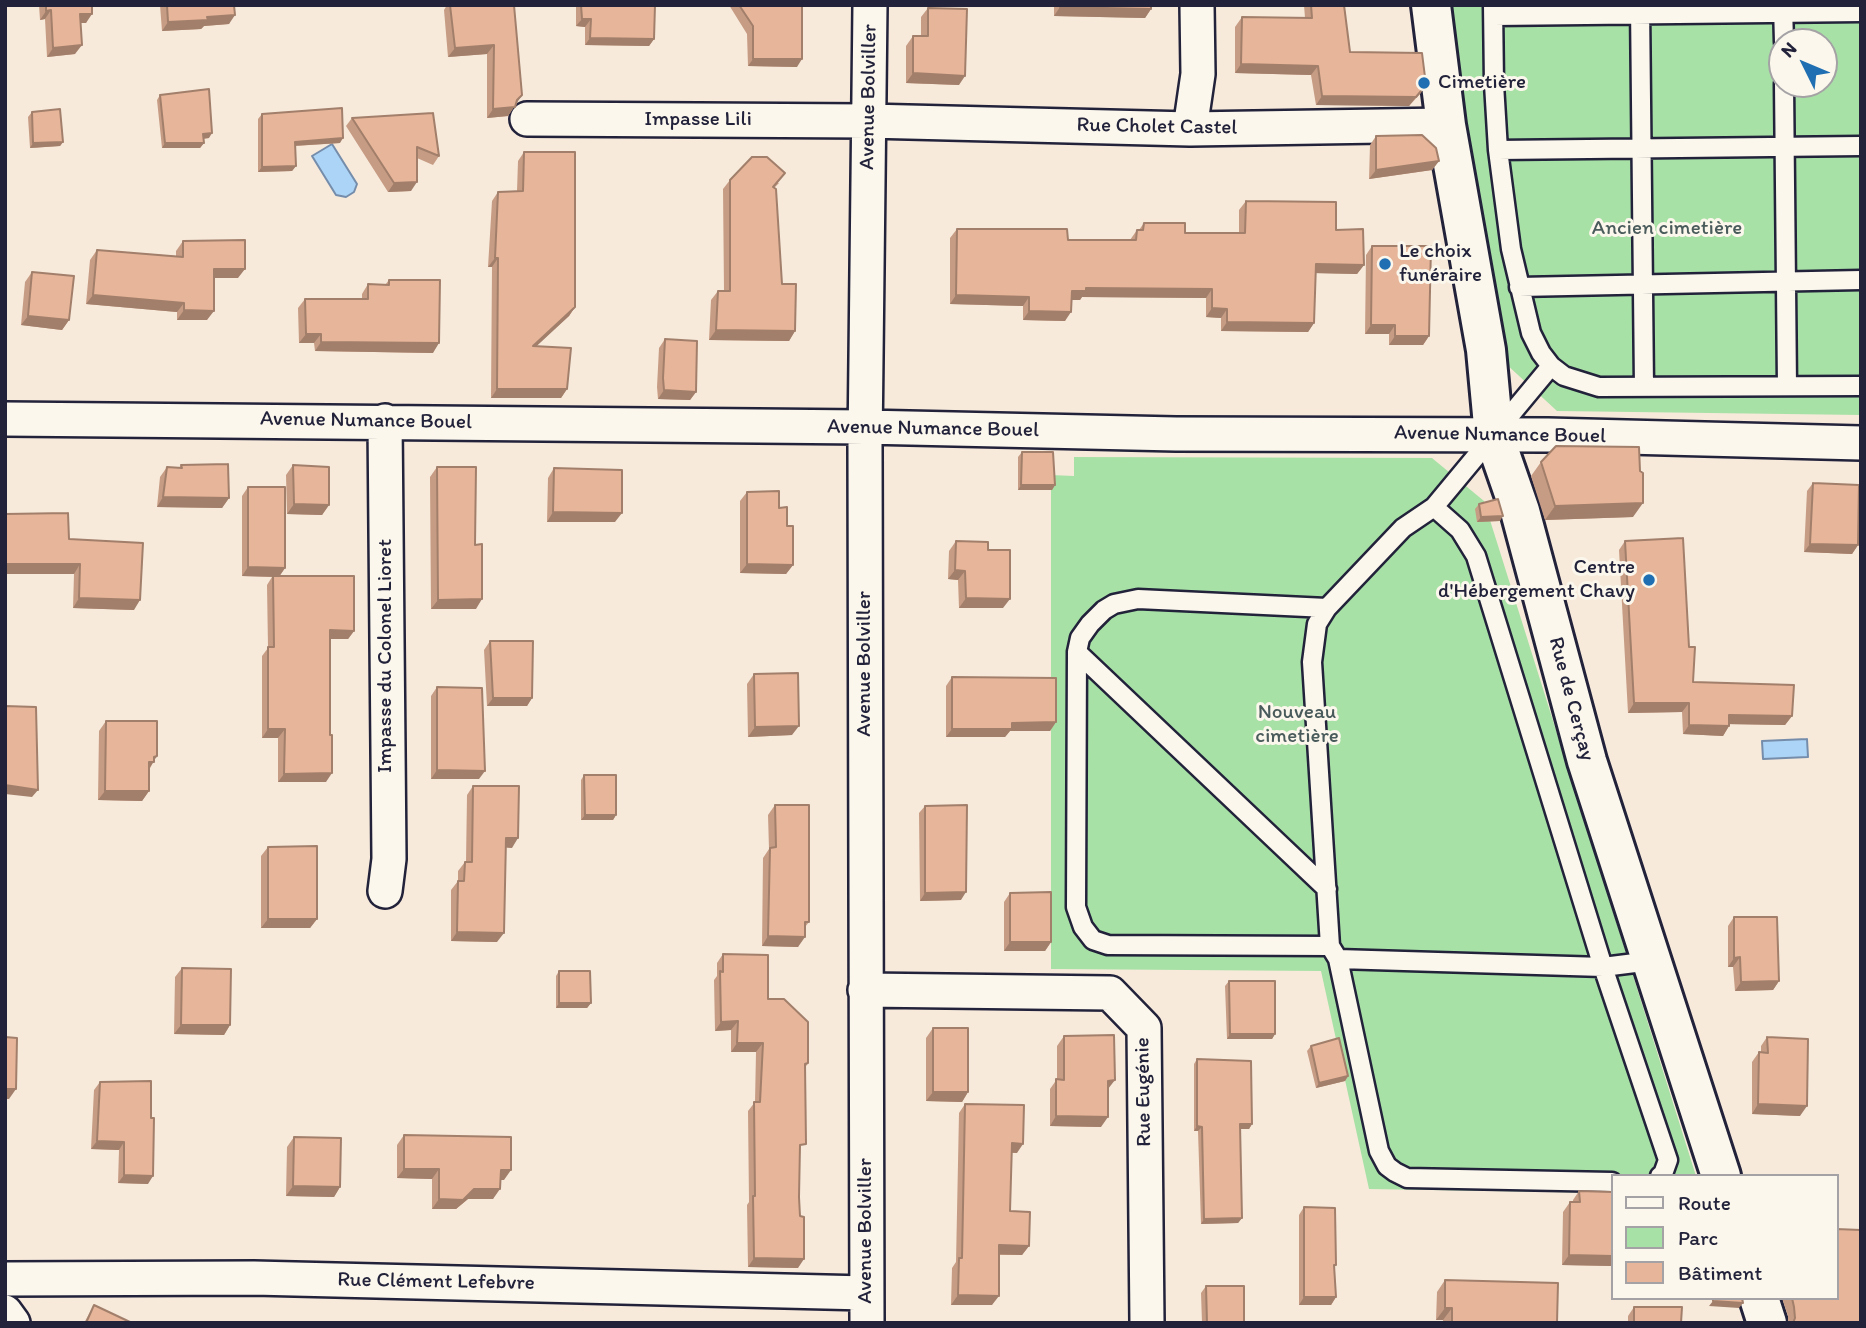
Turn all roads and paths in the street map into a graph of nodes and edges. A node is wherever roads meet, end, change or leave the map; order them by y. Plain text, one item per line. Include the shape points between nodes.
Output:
1 (870, 5) edge
2 (1197, 5) edge
3 (1431, 5) edge
4 (1784, 9) edge
5 (1494, 10) edge
6 (1640, 10) edge
7 (1861, 12) edge
8 (1784, 28) edge
9 (1784, 98) edge
10 (527, 119) dead end
11 (868, 121) junction
12 (1446, 125) junction
13 (1190, 129) junction
14 (1861, 146) edge
15 (1785, 147) junction
16 (1641, 148) junction
17 (1498, 150) junction
18 (1861, 280) edge
19 (1787, 281) junction
20 (1643, 284) junction
21 (1519, 287) junction
22 (1551, 366) junction
23 (1787, 386) junction
24 (1861, 386) edge
25 (1644, 387) junction
26 (5, 419) edge
27 (385, 421) junction
28 (866, 427) junction
29 (1494, 436) junction
30 (1861, 443) edge
31 (1434, 507) junction
32 (1327, 608) junction
33 (1077, 652) junction
34 (1326, 889) junction
35 (385, 891) dead end
36 (1334, 953) junction
37 (1634, 963) dead end
38 (1603, 967) junction
39 (865, 990) junction
40 (1661, 1174) edge
41 (1720, 1174) edge
42 (1610, 1182) edge
43 (5, 1279) edge
44 (1760, 1300) edge
45 (867, 1308) edge
46 (5, 1312) edge
47 (13, 1323) edge
48 (1147, 1323) edge
49 (1767, 1323) edge

1 - 11 street, Avenue Bolviller
2 - 13 street via 1198,74
3 - 12 street, Rue de Cerçay
4 - 6 lane
4 - 7 lane
4 - 8 lane
5 - 6 lane
5 - 17 lane
6 - 16 lane
9 - 15 lane
10 - 11 street, Impasse Lili
11 - 13 street, Rue Cholet Castel
11 - 28 street, Avenue Bolviller
12 - 13 street, Rue Cholet Castel
12 - 29 street, Rue de Cerçay via 1486,350
14 - 15 lane
15 - 16 lane
15 - 19 lane
16 - 17 lane
16 - 20 lane
17 - 21 lane
18 - 19 lane
19 - 20 lane
19 - 23 lane
20 - 21 lane
20 - 25 lane
21 - 22 lane via 1531,333
22 - 25 lane via 1564,376 1600,387
22 - 29 lane
23 - 24 lane
23 - 25 lane
26 - 27 street, Avenue Numance Bouel
27 - 28 street, Avenue Numance Bouel
27 - 35 street, Impasse du Colonel Lioret
28 - 29 street, Avenue Numance Bouel
28 - 39 street, Avenue Bolviller
29 - 30 street, Avenue Numance Bouel
29 - 31 lane
29 - 41 street, Rue de Cerçay via 1520,511 1587,761
31 - 32 lane via 1404,527
31 - 38 lane via 1460,530 1476,556
32 - 33 lane via 1138,599 1104,610 1080,638
32 - 34 lane via 1317,624 1312,662
33 - 34 lane
33 - 36 lane via 1076,907 1093,940 1108,945
34 - 36 lane
36 - 38 lane
36 - 42 lane via 1379,1150 1387,1166 1407,1178
37 - 38 lane
38 - 40 lane via 1668,1160
39 - 45 street, Avenue Bolviller
39 - 48 street, Rue Eugénie via 1110,993 1144,1028
43 - 45 street, Rue Clément Lefebvre via 268,1279
44 - 49 street
46 - 47 street

